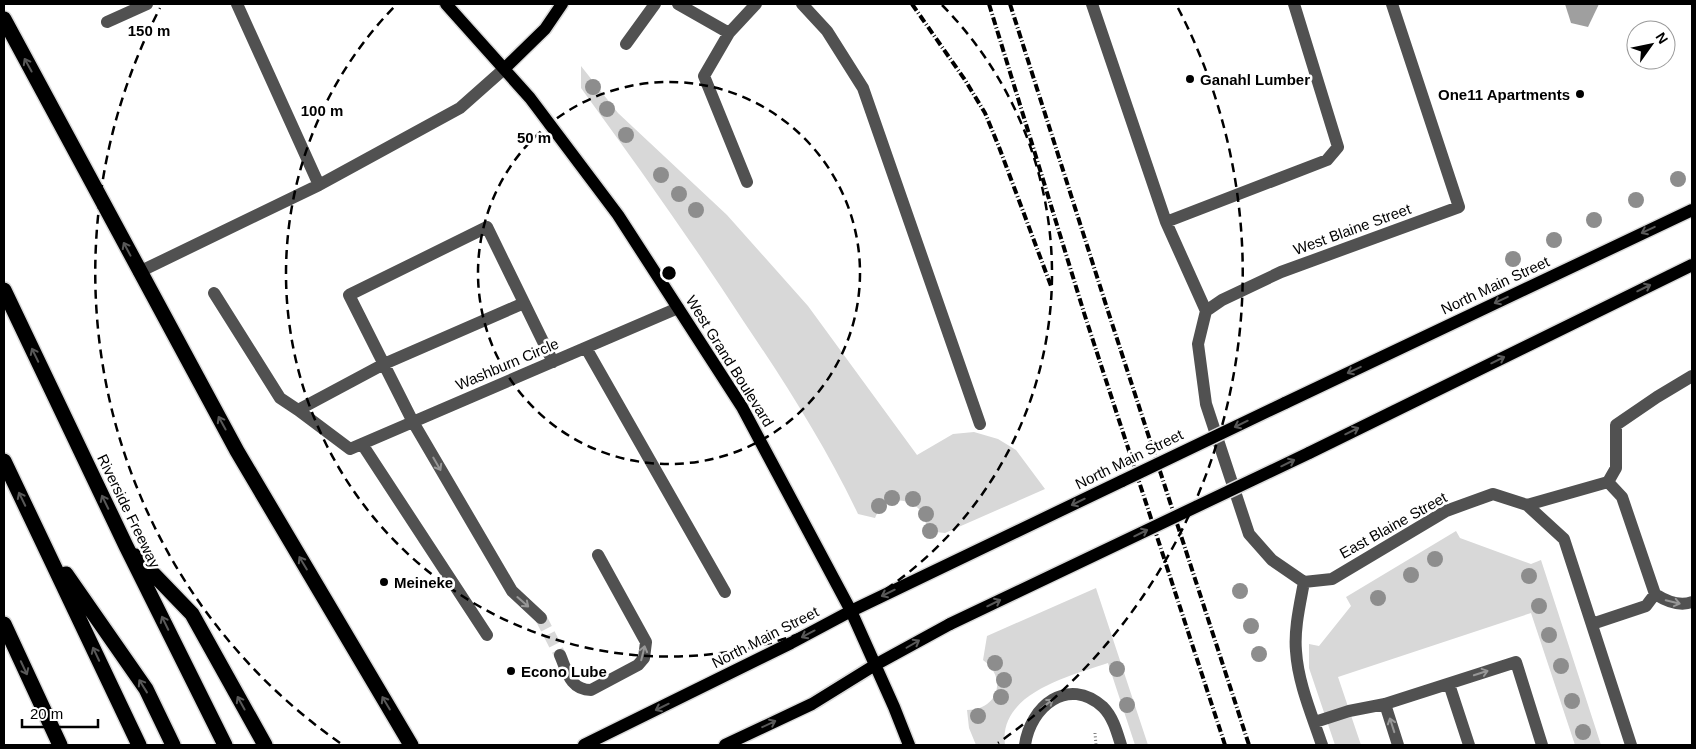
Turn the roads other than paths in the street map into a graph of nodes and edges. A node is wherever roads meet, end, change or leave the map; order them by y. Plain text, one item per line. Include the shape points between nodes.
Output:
1 (147, 4) edge
2 (237, 4) edge
3 (446, 4) edge
4 (562, 4) edge
5 (655, 4) edge
6 (678, 4) edge
7 (756, 4) edge
8 (802, 4) edge
9 (1092, 4) edge
10 (1294, 4) edge
11 (1392, 4) edge
12 (4, 19) edge
13 (107, 22) dead end
14 (729, 33) junction
15 (626, 44) dead end
16 (504, 69) junction
17 (746, 182) dead end
18 (319, 185) junction
19 (1692, 210) edge
20 (1166, 222) junction
21 (1692, 264) edge
22 (139, 272) junction
23 (4, 290) edge
24 (214, 293) dead end
25 (524, 303) junction
26 (678, 308) junction
27 (1206, 310) junction
28 (586, 348) junction
29 (553, 362) junction
30 (384, 364) junction
31 (1692, 376) edge
32 (298, 410) junction
33 (413, 422) junction
34 (980, 424) dead end
35 (362, 444) junction
36 (4, 461) edge
37 (1608, 482) junction
38 (1527, 505) junction
39 (41, 538) junction
40 (126, 546) junction
41 (598, 555) dead end
42 (1304, 582) junction
43 (725, 592) dead end
44 (1654, 594) junction
45 (1692, 602) edge
46 (851, 611) junction
47 (541, 618) tunnel mouth
48 (4, 624) edge
49 (1592, 624) junction
50 (487, 635) dead end
51 (560, 655) tunnel mouth
52 (875, 666) junction
53 (1449, 684) junction
54 (1385, 704) junction
55 (1314, 722) junction
56 (60, 745) edge
57 (139, 745) edge
58 (173, 745) edge
59 (225, 745) edge
60 (265, 745) edge
61 (411, 745) edge
62 (584, 745) edge
63 (725, 745) edge
64 (909, 745) edge
65 (1025, 745) edge
66 (1122, 745) edge
67 (1322, 745) edge
68 (1398, 745) edge
69 (1469, 745) edge
70 (1542, 745) edge
71 (1631, 745) edge

1 - 13 street
2 - 18 street
3 - 16 main road, West Grand Boulevard
4 - 16 main road via 545,29
5 - 15 street
6 - 14 street
7 - 14 street
8 - 34 street via 827,31 863,88
9 - 20 street
10 - 20 street via 1338,147 1326,160
11 - 27 street, West Blaine Street via 1459,207 1281,272
22 -> 12 highway
14 - 17 street via 704,76
16 - 18 street via 460,108
16 - 26 main road, West Grand Boulevard via 530,98 618,215
18 - 22 street
19 -> 46 main road, North Main Street, bridge
20 - 27 street
52 -> 21 main road, bridge via 950,624 1309,453
61 -> 22 highway via 237,451
40 -> 23 highway, Riverside Freeway
24 - 32 street via 280,398
25 - 29 street
25 - 30 street
25 - 30 street via 487,227 350,295
26 - 28 street, Washburn Circle
26 - 46 main road, West Grand Boulevard via 742,407
27 - 42 street via 1198,344 1206,404 1249,534 1272,560
28 - 29 street, Washburn Circle
28 - 43 street
29 - 33 street, Washburn Circle
30 - 32 street
30 - 33 street
31 - 37 street via 1616,425 1616,468
32 - 35 street, Washburn Circle via 350,449
33 - 35 street, Washburn Circle
33 -> 47 street via 512,591
35 - 50 street
39 -> 36 highway
37 - 38 street
37 - 44 street via 1622,497
38 - 42 street, East Blaine Street via 1494,494 1446,511 1332,579
38 - 49 street, East Blaine Street via 1564,539
57 -> 39 highway
58 -> 39 highway via 146,689
59 -> 40 highway, Riverside Freeway
60 -> 40 highway via 192,614
51 -> 41 street via 571,680 583,690 599,686 638,665 644,658 646,642
42 - 55 street via 1296,650
44 -> 45 street via 1667,602 1685,605
44 - 49 street via 1646,606
46 - 52 main road, West Grand Boulevard
46 -> 62 main road, North Main Street
48 -> 56 highway
49 - 71 street, East Blaine Street
63 -> 52 main road via 812,704
52 - 64 main road, West Grand Boulevard
53 - 54 street
53 - 69 street
53 -> 70 street via 1516,662
54 - 55 street
68 -> 54 street
55 - 67 street
65 -> 66 street via 1032,720 1042,707 1055,697 1067,695 1094,700 1104,708

